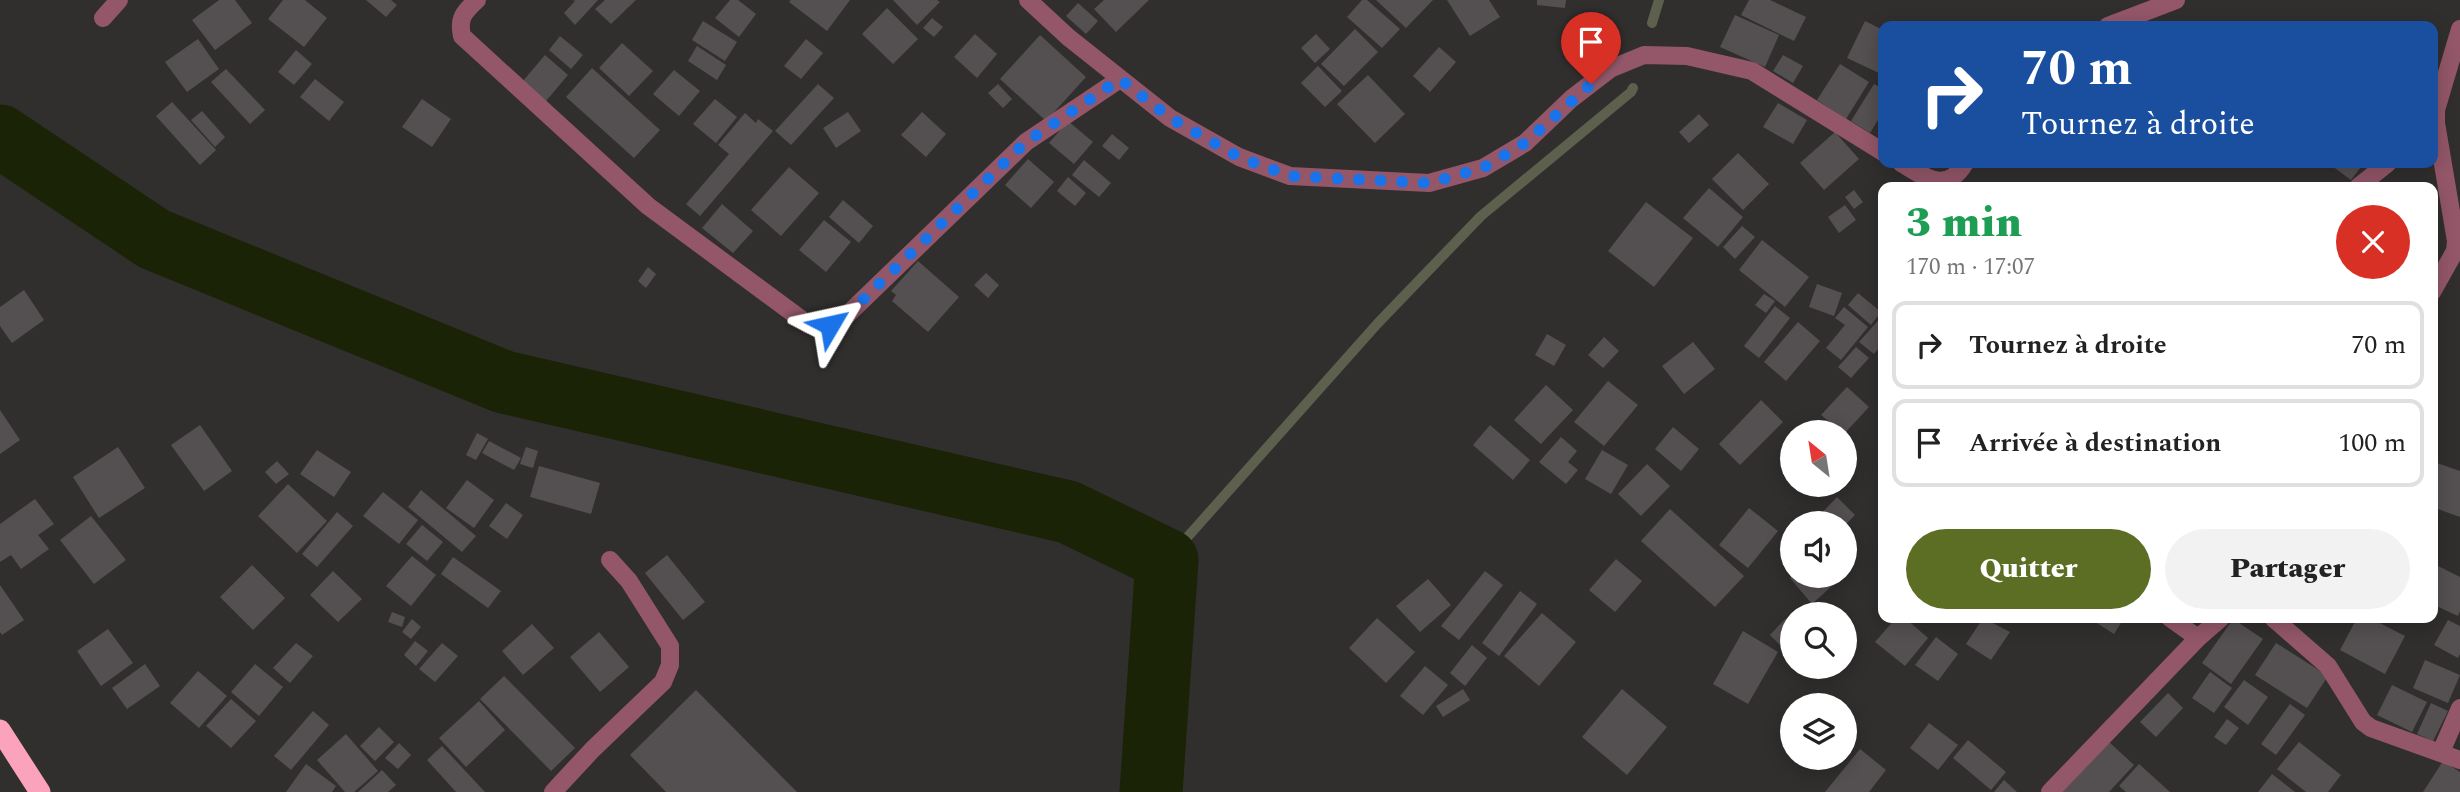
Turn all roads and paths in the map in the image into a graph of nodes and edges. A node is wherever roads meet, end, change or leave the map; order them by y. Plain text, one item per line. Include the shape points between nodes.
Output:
1 (119, 0) edge
2 (477, 0) edge
3 (1028, 0) edge
4 (2176, 0) edge
5 (103, 18) dead end
6 (2121, 21) edge
7 (2460, 29) edge
8 (1120, 79) junction
9 (2438, 103) edge
10 (2438, 145) edge
11 (1878, 149) edge
12 (1909, 168) edge
13 (1962, 168) edge
14 (2382, 168) edge
15 (2364, 182) edge
16 (2438, 281) edge
17 (610, 560) dead end
18 (2177, 623) edge
19 (2215, 623) edge
20 (2279, 623) edge
21 (2197, 638) junction
22 (2460, 708) edge
23 (0, 730) edge
24 (2441, 752) junction
25 (2460, 760) edge
26 (40, 792) edge
27 (554, 792) edge
28 (2050, 792) edge

1 - 5 street
2 - 8 street via 463,13 462,36 648,206 809,325 821,327 847,315 1026,142
3 - 8 street
4 - 6 street
7 - 9 street
8 - 11 street via 1170,118 1239,157 1290,176 1429,183 1483,168 1525,143 1610,69 1644,55 1687,55 1752,71
10 - 16 street via 2456,241
12 - 13 street via 1931,181 1944,181
14 - 15 street
17 - 27 street via 629,581 670,646 670,665 663,682
18 - 21 street
19 - 21 street
20 - 24 street via 2328,666 2371,729
21 - 28 street
22 - 24 street
23 - 26 highway
24 - 25 street

